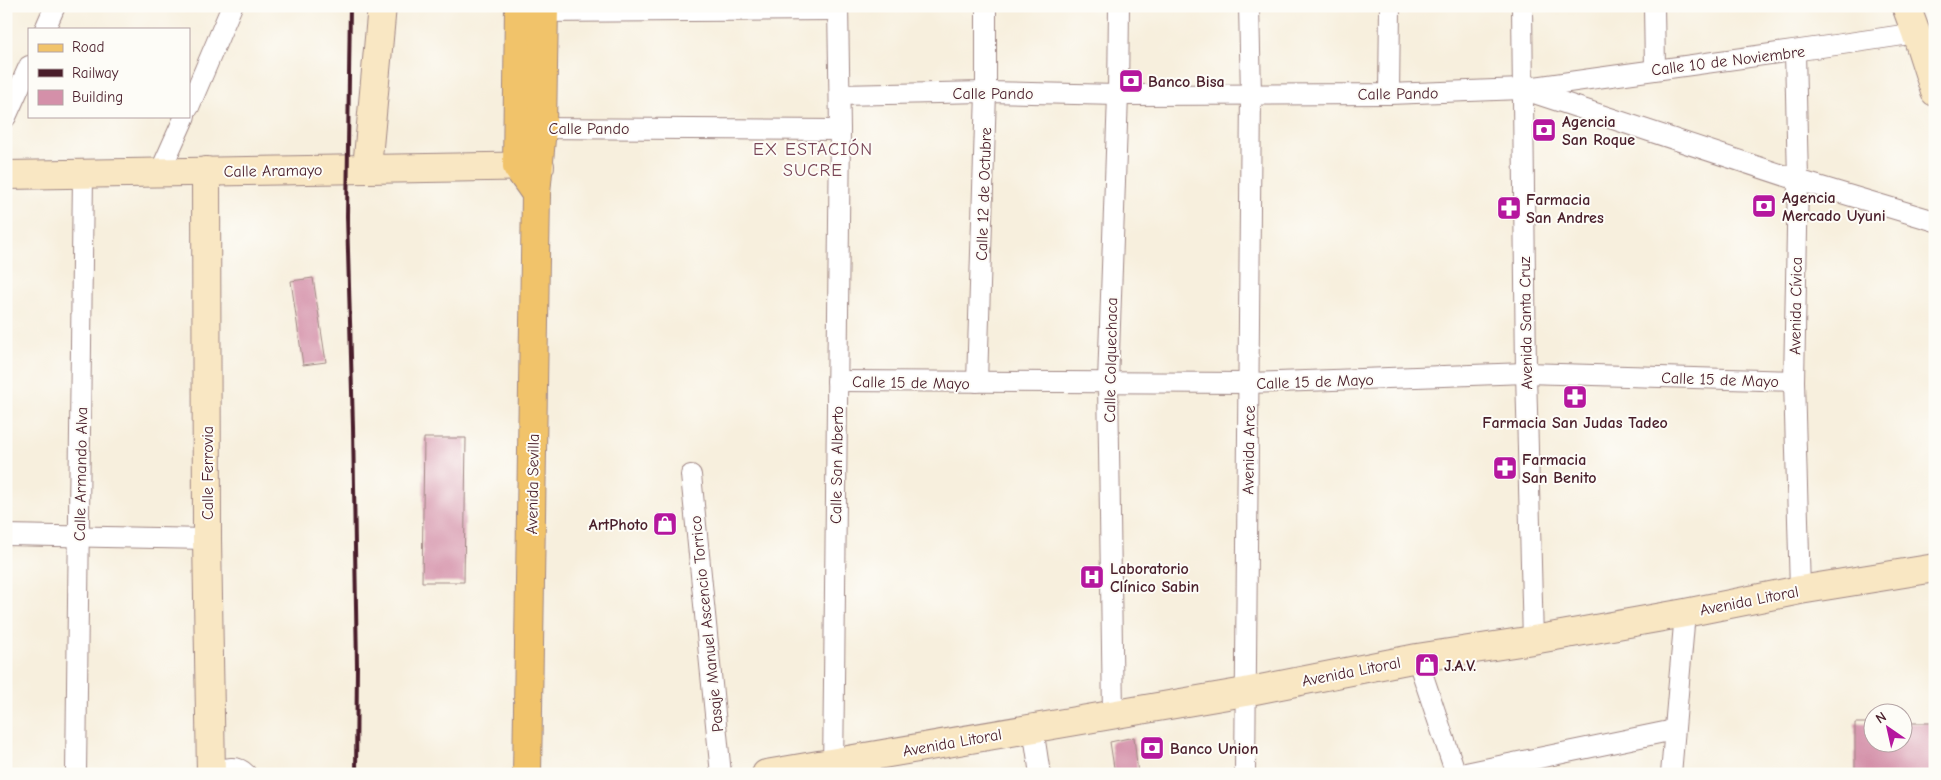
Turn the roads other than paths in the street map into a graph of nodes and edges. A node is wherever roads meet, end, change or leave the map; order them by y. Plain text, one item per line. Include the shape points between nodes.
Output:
1 (55, 6) edge
2 (232, 6) edge
3 (382, 6) edge
4 (986, 6) edge
5 (1119, 6) edge
6 (1249, 6) edge
7 (1390, 6) edge
8 (1522, 6) edge
9 (1654, 6) edge
10 (1906, 6) edge
11 (838, 8) edge
12 (531, 9) edge
13 (45, 28) edge
14 (1926, 32) edge
15 (1795, 52) junction
16 (28, 68) edge
17 (1655, 69) junction
18 (1522, 89) junction
19 (986, 92) junction
20 (1935, 92) edge
21 (1251, 94) junction
22 (1389, 94) junction
23 (840, 95) junction
24 (1118, 95) junction
25 (190, 105) edge
26 (6, 117) edge
27 (184, 118) edge
28 (530, 128) junction
29 (840, 130) junction
30 (528, 167) junction
31 (367, 168) junction
32 (206, 171) junction
33 (160, 172) junction
34 (83, 174) junction
35 (6, 175) edge
36 (1798, 180) junction
37 (1935, 221) edge
38 (1526, 373) junction
39 (1794, 380) junction
40 (837, 381) junction
41 (977, 382) junction
42 (1108, 382) junction
43 (1249, 383) junction
44 (691, 475) dead end
45 (6, 535) edge
46 (79, 538) junction
47 (207, 539) junction
48 (1935, 568) edge
49 (1800, 590) junction
50 (1685, 613) junction
51 (1533, 640) junction
52 (1417, 658) junction
53 (1245, 692) junction
54 (1113, 714) junction
55 (1033, 728) junction
56 (1674, 730) junction
57 (833, 768) edge
58 (211, 772) edge
59 (76, 774) edge
60 (246, 774) edge
61 (527, 774) edge
62 (720, 774) edge
63 (766, 774) edge
64 (1040, 774) edge
65 (1245, 774) edge
66 (1456, 774) edge
67 (1461, 774) edge
68 (1671, 774) edge

1 - 13 street
2 - 25 street
3 - 31 main road
4 - 19 street, Calle 12 de Octubre
5 - 24 street, Calle Colquechaca
6 - 21 street, Avenida Arce
7 - 22 street
8 - 18 street, Avenida Santa Cruz
9 - 17 street
10 - 14 main road
11 - 12 street
11 - 23 street, Calle San Alberto
12 - 28 main road, Avenida Sevilla
14 - 15 street, Calle 10 de Noviembre
14 - 20 main road
15 - 17 street, Calle 10 de Noviembre
15 - 36 street, Avenida Cívica
16 - 26 street
17 - 18 street, Calle 10 de Noviembre
18 - 22 street, Calle Pando
18 - 36 street, Calle Pando
18 - 38 street, Avenida Santa Cruz
19 - 23 street, Calle Pando
19 - 24 street, Calle Pando
19 - 41 street, Calle 12 de Octubre
21 - 22 street, Calle Pando
21 - 24 street, Calle Pando
21 - 43 street, Avenida Arce
23 - 29 street, Calle San Alberto
24 - 42 street, Calle Colquechaca
27 - 33 street
28 - 29 street, Calle Pando
28 - 30 main road, Avenida Sevilla
29 - 40 street, Calle San Alberto
30 - 31 main road, Calle Aramayo
30 - 61 main road, Avenida Sevilla via 536,194
31 - 32 main road, Calle Aramayo
32 - 33 main road, Calle Aramayo
32 - 47 main road, Calle Ferrovia
33 - 34 main road, Calle Aramayo
34 - 35 main road, Calle Aramayo
34 - 46 street, Calle Armando Alva
36 - 37 street, Calle Pando
36 - 39 street, Avenida Cívica
38 - 39 street, Calle 15 de Mayo
38 - 43 street, Calle 15 de Mayo
38 - 51 street, Avenida Santa Cruz
39 - 49 street, Avenida Cívica
40 - 41 street, Calle 15 de Mayo
40 - 57 street, Calle San Alberto
41 - 42 street, Calle 15 de Mayo
42 - 43 street, Calle 15 de Mayo
42 - 54 street, Calle Colquechaca
43 - 53 street, Avenida Arce
44 - 62 street, Pasaje Manuel Ascencio Torrico
45 - 46 street
46 - 47 street
46 - 59 street, Calle Armando Alva
47 - 58 main road, Calle Ferrovia
48 - 49 main road, Avenida Litoral
49 - 50 main road, Avenida Litoral
50 - 51 main road, Avenida Litoral
50 - 56 street
51 - 52 main road, Avenida Litoral
52 - 53 main road, Avenida Litoral
52 - 66 street
53 - 54 main road, Avenida Litoral
53 - 65 street, Avenida Arce
54 - 55 main road, Avenida Litoral
55 - 57 main road, Avenida Litoral
55 - 64 street
56 - 67 street
56 - 68 street
57 - 63 main road, Avenida Litoral
58 - 60 street via 233,768

